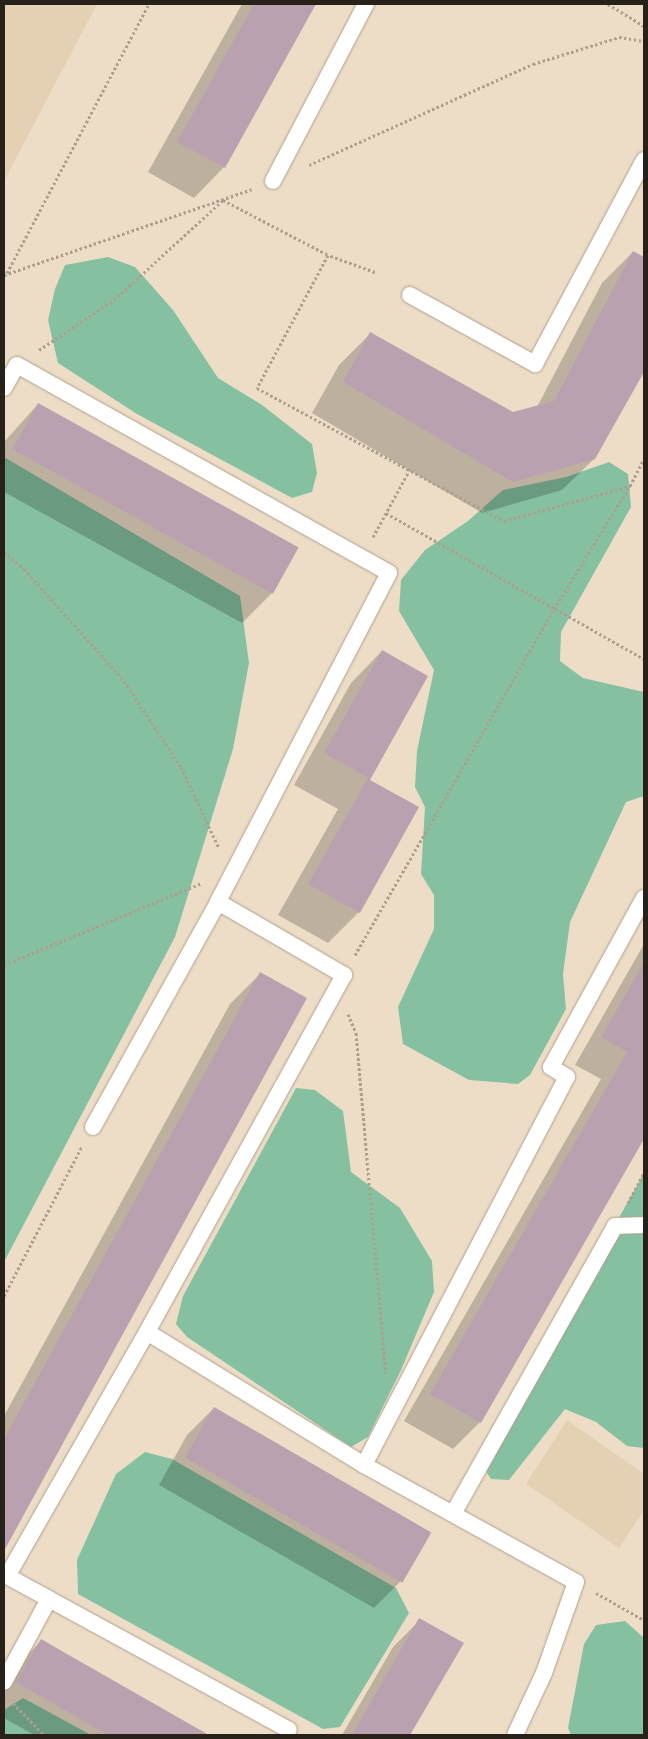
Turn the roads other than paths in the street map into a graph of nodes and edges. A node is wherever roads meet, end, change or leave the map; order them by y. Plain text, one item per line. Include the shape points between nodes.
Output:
1 (366, 4) edge
2 (644, 160) edge
3 (273, 181) road end
4 (410, 295) dead end
5 (4, 388) edge
6 (644, 898) edge
7 (218, 902) junction
8 (93, 1127) road end
9 (644, 1225) edge
10 (147, 1332) junction
11 (364, 1465) junction
12 (454, 1512) junction
13 (49, 1599) junction
14 (4, 1682) edge
15 (289, 1730) dead end
16 (522, 1733) edge

1 - 3 lane
2 - 4 lane via 536,364
5 - 7 lane via 17,365 389,574
6 - 11 lane via 551,1067 567,1077
7 - 8 lane
7 - 10 lane via 340,981
9 - 12 lane via 615,1226
10 - 11 lane
10 - 13 lane via 7,1576
11 - 12 lane
12 - 16 lane via 576,1582
13 - 14 lane
13 - 15 lane

